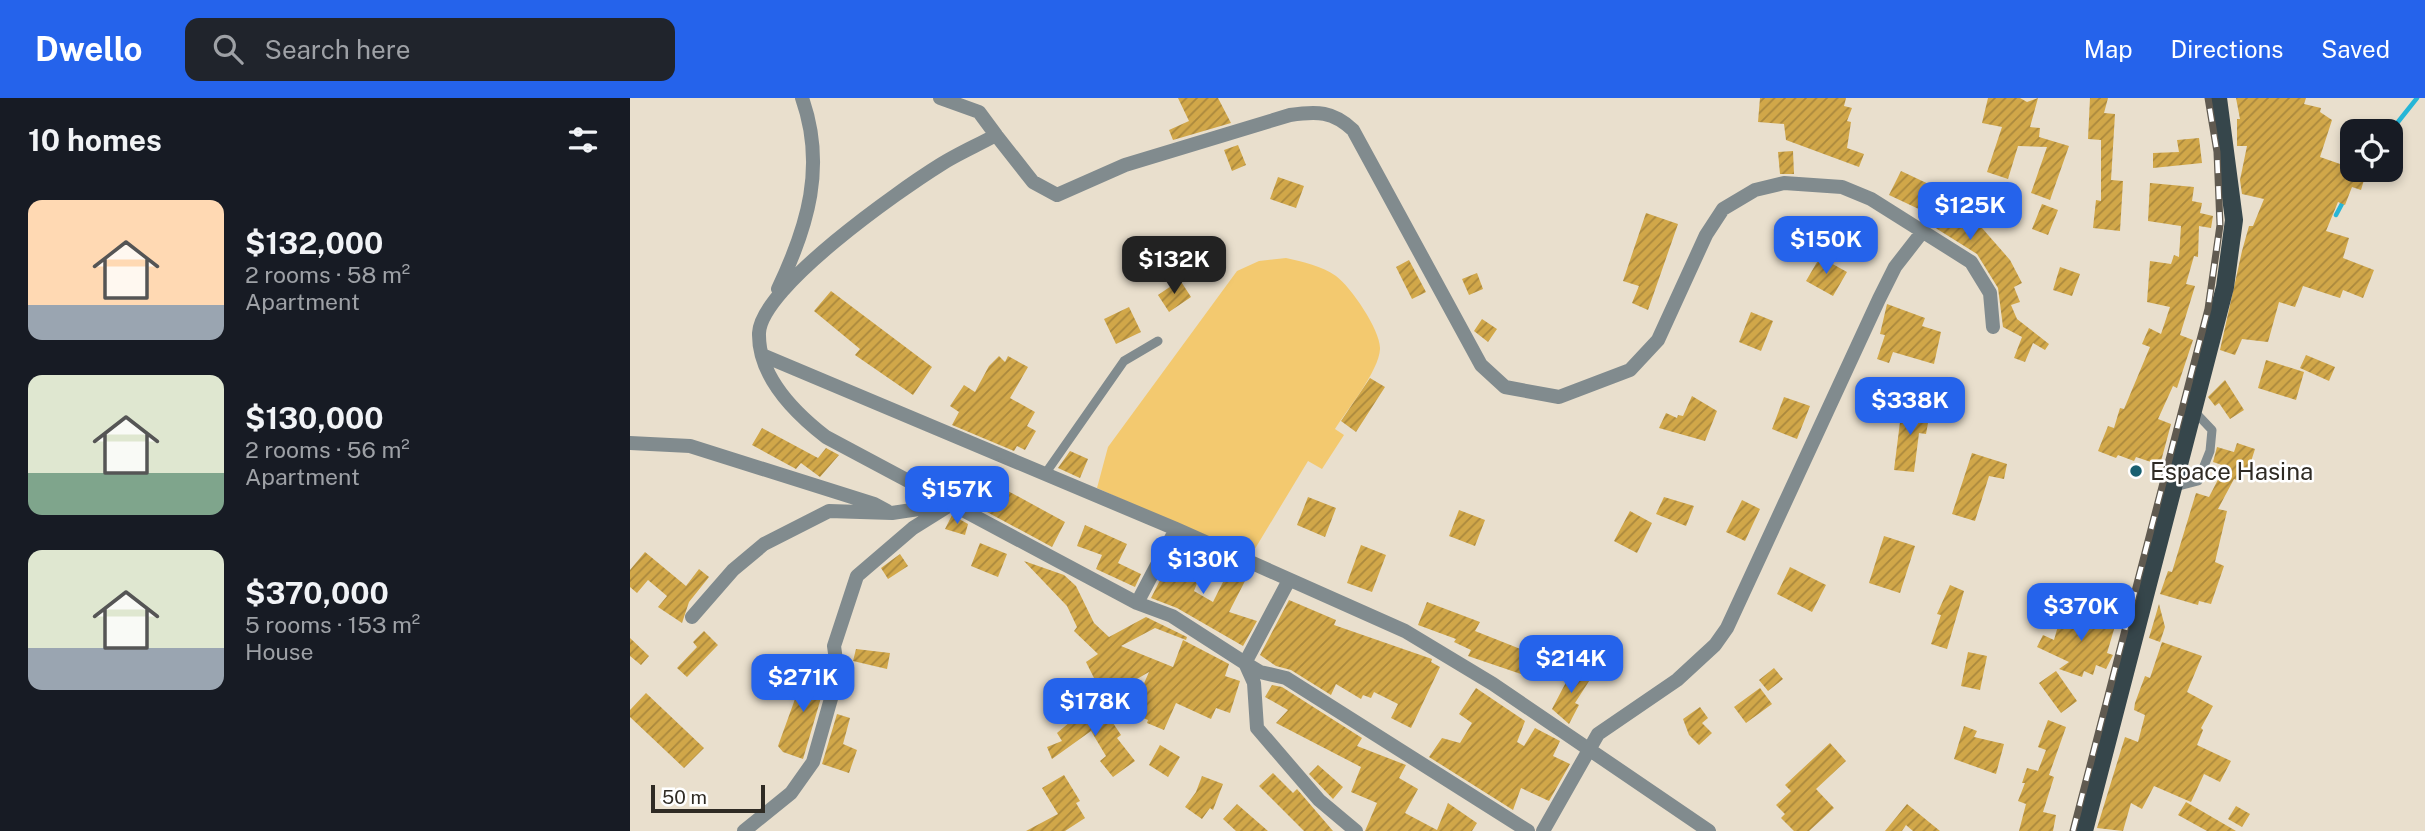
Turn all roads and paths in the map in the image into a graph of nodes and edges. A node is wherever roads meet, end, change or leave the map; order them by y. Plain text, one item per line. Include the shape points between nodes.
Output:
1 (802, 98) edge
2 (940, 98) edge
3 (2218, 98) edge
4 (996, 135) junction
5 (1923, 230) junction
6 (775, 296) junction
7 (1993, 327) dead end
8 (1158, 341) dead end
9 (762, 355) junction
10 (2194, 411) junction
11 (630, 443) edge
12 (1045, 474) junction
13 (2175, 487) junction
14 (953, 503) junction
15 (892, 513) junction
16 (1175, 529) junction
17 (1289, 580) junction
18 (1136, 603) junction
19 (692, 617) dead end
20 (1245, 663) junction
21 (1587, 749) junction
22 (744, 831) edge
23 (1356, 831) edge
24 (1528, 831) edge
25 (1543, 831) edge
26 (1709, 831) edge
27 (2084, 831) edge

1 - 6 street via 810,118 815,164 811,206
2 - 4 street via 979,112
3 - 10 main road via 2234,220 2225,287
4 - 5 street via 1033,182 1057,195 1125,166 1290,115 1316,111 1338,116 1353,130 1481,365 1506,387 1559,397 1630,370 1658,340 1723,209 1755,190 1784,183 1842,187
4 - 6 street via 940,165 847,231
5 - 7 street via 1971,262 1990,293
5 - 21 street via 1884,288 1727,628 1677,680 1598,734
6 - 9 street via 759,331
8 - 12 lane via 1124,361
9 - 12 street
9 - 14 street via 799,416 826,436
10 - 13 main road
10 - 13 lane via 2212,430 2210,451 2198,481
11 - 15 street via 690,446
12 - 16 street
13 - 27 main road
14 - 15 street
14 - 18 street
14 - 22 street via 913,528 857,576 834,646 838,674 813,762 792,793
15 - 19 street via 829,512 794,527 733,570
16 - 17 street
16 - 18 street
17 - 20 street
17 - 21 street via 1405,631
18 - 20 street via 1172,617
20 - 23 street via 1254,683 1257,728 1320,800
20 - 24 street via 1286,678
21 - 25 street
21 - 26 street

